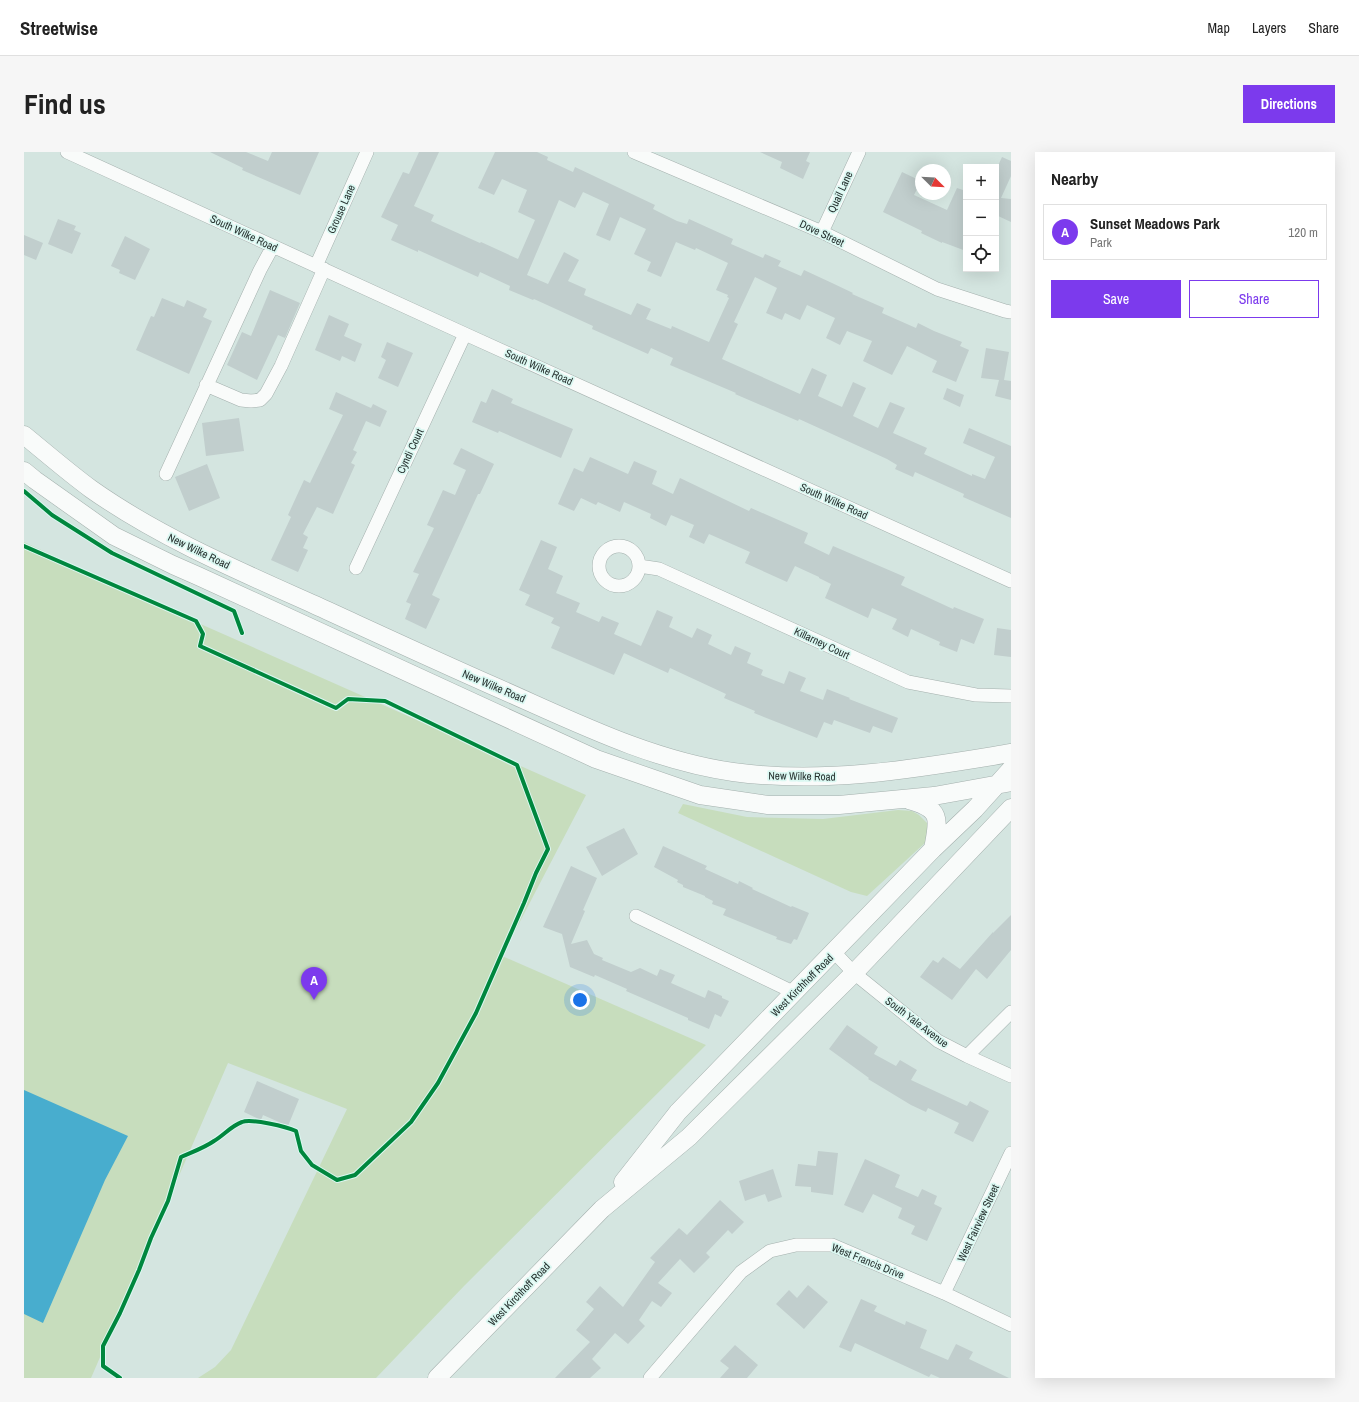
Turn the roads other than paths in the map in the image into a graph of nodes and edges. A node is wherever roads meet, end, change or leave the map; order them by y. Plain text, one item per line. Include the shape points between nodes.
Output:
1 (67, 152) edge
2 (367, 152) edge
3 (859, 152) edge
4 (639, 153) edge
5 (822, 232) junction
6 (272, 246) junction
7 (320, 267) junction
8 (1011, 312) edge
9 (465, 334) junction
10 (206, 385) junction
11 (24, 435) edge
12 (24, 471) edge
13 (166, 474) dead end
14 (639, 566) dead end
15 (356, 568) dead end
16 (1011, 581) edge
17 (1011, 696) edge
18 (1011, 753) edge
19 (1011, 769) edge
20 (1005, 782) edge
21 (902, 799) junction
22 (1011, 808) edge
23 (932, 849) junction
24 (636, 916) dead end
25 (834, 952) junction
26 (854, 973) junction
27 (793, 992) junction
28 (1011, 1012) edge
29 (967, 1056) junction
30 (1011, 1076) edge
31 (1011, 1153) edge
32 (602, 1209) junction
33 (944, 1293) junction
34 (1011, 1325) edge
35 (437, 1378) edge
36 (650, 1378) edge

1 - 6 street, South Wilke Road
2 - 7 street, Grouse Lane
3 - 5 street, Quail Lane
4 - 5 street, Dove Street
5 - 8 street, Dove Street via 937,289
6 - 7 street, South Wilke Road
6 - 10 street
7 - 9 street, South Wilke Road
7 - 10 street, Grouse Lane via 281,366 266,394 260,400 241,400
9 - 15 street, Cyndi Court
9 - 16 street, South Wilke Road
10 - 13 street
11 - 18 main road, New Wilke Road via 91,488 167,535 438,662 615,738 672,759 731,772 784,778 846,776
12 - 21 main road, New Wilke Road via 114,536 596,759 700,795 768,805 839,805
14 - 17 street, Killarney Court via 659,569 908,682 976,695
19 - 20 main road, West Kirchhoff Road
20 - 21 main road, New Wilke Road via 934,796
20 - 23 main road, West Kirchhoff Road
21 - 23 main road via 919,803 931,809 936,816 937,828
22 - 26 main road, West Kirchhoff Road
23 - 25 main road, West Kirchhoff Road
24 - 27 street
25 - 26 street, South Yale Avenue
25 - 27 main road, West Kirchhoff Road
26 - 29 street, South Yale Avenue via 938,1041
26 - 32 main road, West Kirchhoff Road via 689,1137
27 - 32 main road, West Kirchhoff Road via 678,1112
28 - 29 street
29 - 30 street, South Yale Avenue
31 - 33 street, West Fairview Street
32 - 35 main road, West Kirchhoff Road
33 - 34 street, West Francis Drive
33 - 36 street, West Francis Drive via 832,1244 796,1246 770,1251 741,1272

